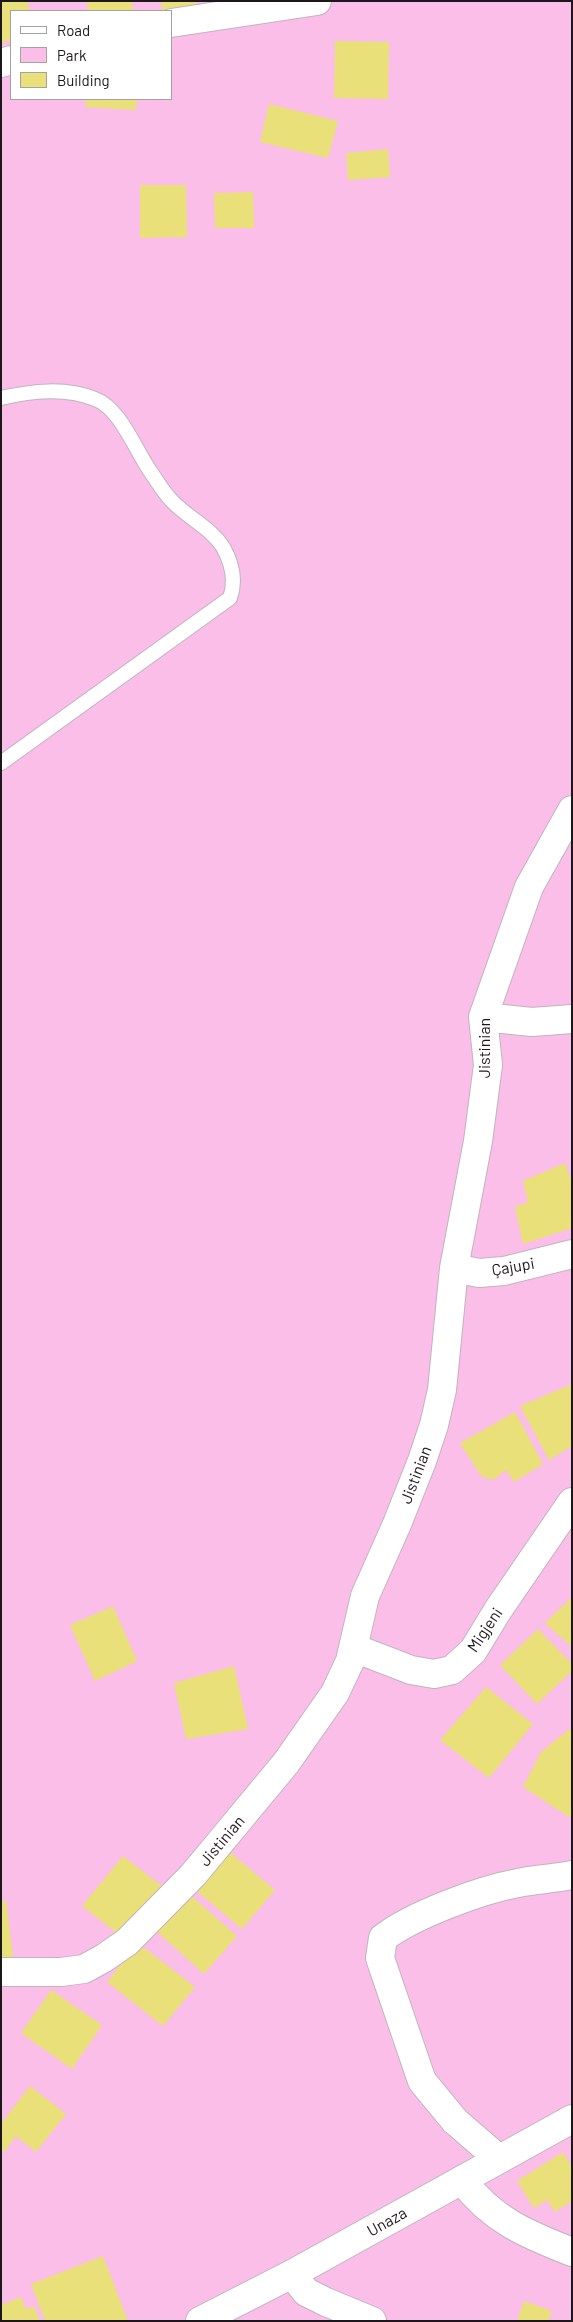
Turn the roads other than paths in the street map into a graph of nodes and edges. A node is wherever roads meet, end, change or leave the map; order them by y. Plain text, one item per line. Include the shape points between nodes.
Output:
1 (317, 1) edge
2 (172, 23) edge
3 (1, 398) edge
4 (1, 763) edge
5 (572, 810) edge
6 (483, 1017) junction
7 (572, 1019) edge
8 (572, 1254) edge
9 (454, 1268) junction
10 (572, 1502) edge
11 (354, 1648) junction
12 (572, 1875) edge
13 (1, 1972) edge
14 (572, 2119) edge
15 (500, 2159) junction
16 (462, 2180) junction
17 (572, 2252) edge
18 (292, 2274) junction
19 (200, 2321) edge
20 (372, 2321) edge

1 - 2 street
3 - 4 lane via 37,391 62,391 96,399 109,408 172,502 199,522 223,548 235,584 230,598
5 - 6 street, Jistinian via 529,887
6 - 7 street via 532,1022
6 - 9 street, Jistinian via 488,1065 478,1141
8 - 9 street, Çajupi via 504,1271 479,1273
9 - 11 street, Jistinian via 442,1390 434,1426 397,1524 365,1596
10 - 11 street, Migjeni via 473,1652 452,1670 434,1674 411,1670
11 - 13 street, Jistinian via 334,1693 286,1763 193,1875 127,1942 84,1968 61,1972
12 - 15 street via 518,1883 480,1893 400,1925 383,1938 380,1958 422,2081 455,2122
14 - 15 street, Unaza
15 - 16 street, Unaza
16 - 17 street via 476,2200 495,2215
16 - 18 street, Unaza
18 - 19 street, Unaza
18 - 20 street via 306,2292

